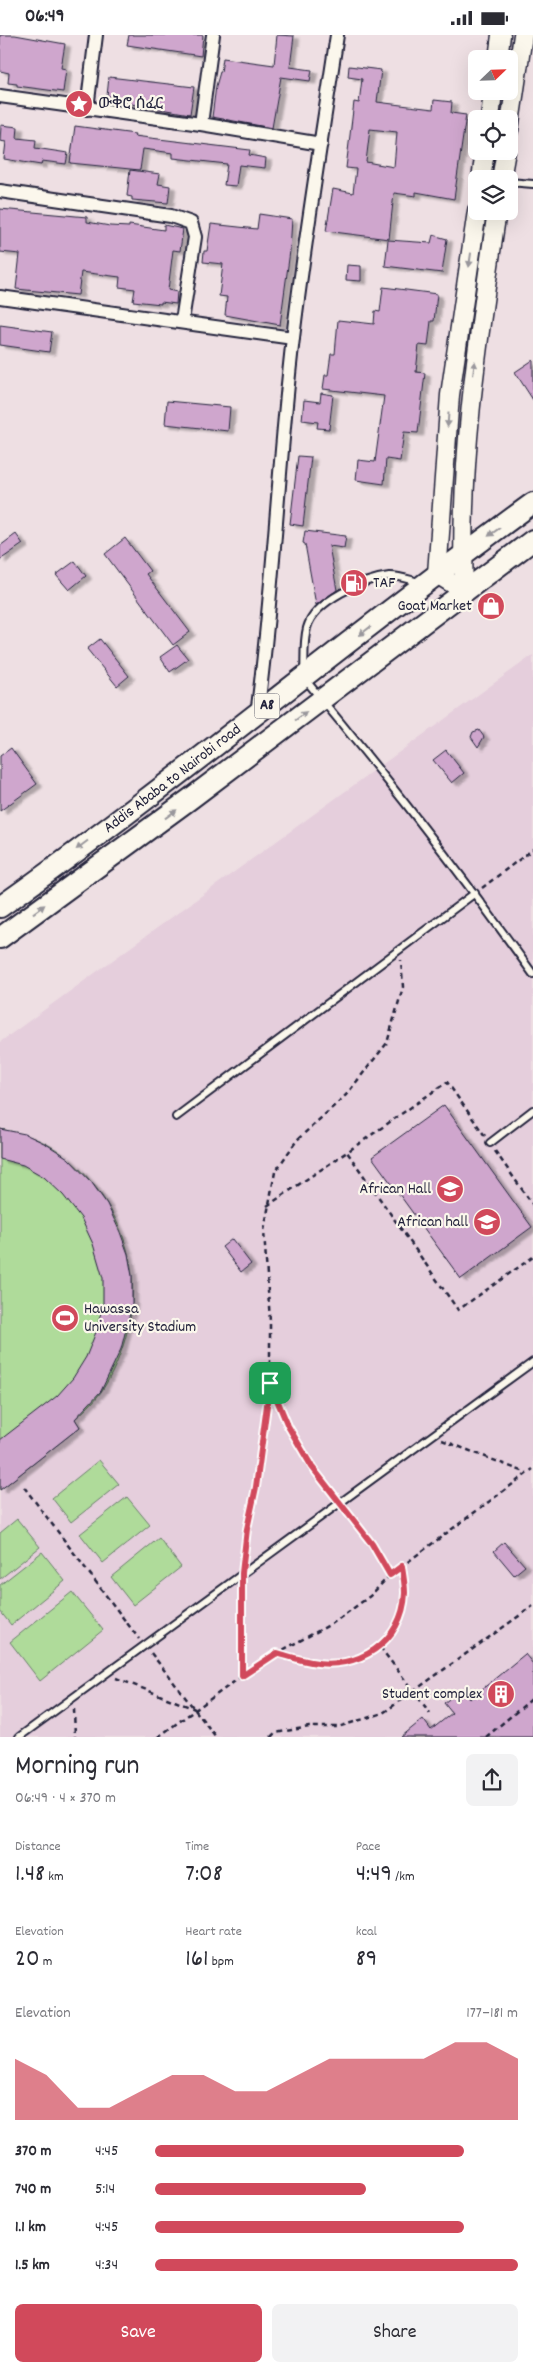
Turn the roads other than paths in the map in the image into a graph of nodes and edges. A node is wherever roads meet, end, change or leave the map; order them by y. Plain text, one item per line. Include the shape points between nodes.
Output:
1 (96, 35) edge
2 (213, 35) edge
3 (337, 35) edge
4 (501, 35) edge
5 (523, 35) edge
6 (499, 50) edge
7 (0, 96) edge
8 (87, 109) junction
9 (512, 110) edge
10 (201, 123) junction
11 (321, 144) junction
12 (518, 183) edge
13 (533, 184) edge
14 (0, 191) edge
15 (476, 220) edge
16 (496, 220) edge
17 (0, 297) edge
18 (182, 321) junction
19 (293, 337) junction
20 (450, 395) junction
21 (470, 401) junction
22 (533, 503) edge
23 (533, 540) edge
24 (463, 554) junction
25 (431, 579) junction
26 (464, 591) junction
27 (304, 678) junction
28 (322, 700) junction
29 (257, 714) junction
30 (475, 893) junction
31 (0, 907) edge
32 (0, 938) edge
33 (533, 974) edge
34 (533, 1110) edge
35 (176, 1117) dead end
36 (490, 1143) road end
37 (533, 1362) edge
38 (19, 1737) edge

1 - 8 street
2 - 10 street
3 - 11 street
4 - 6 main road
5 - 9 main road
7 - 8 street
8 - 10 street
10 - 11 street
11 - 19 street
12 - 13 lane
14 - 18 street via 171,216 191,223 195,237
15 -> 20 main road
21 -> 16 main road
17 - 18 street
18 - 19 street
19 - 29 street via 276,498 268,629
20 - 21 main road
20 -> 25 main road
21 - 24 main road via 462,509
22 -> 24 highway, Addis Ababa to Nairobi road / A8
23 - 26 highway, Addis Ababa to Nairobi road / A8
24 - 25 highway, Addis Ababa to Nairobi road / A8
24 - 26 main road
25 - 26 main road
25 -> 27 highway, Addis Ababa to Nairobi road / A8
25 - 27 lane via 390,576 350,587 333,598 307,626
26 - 28 highway, Addis Ababa to Nairobi road / A8
27 - 28 lane
27 - 29 highway, Addis Ababa to Nairobi road / A8
28 - 30 lane
32 -> 28 highway, Addis Ababa to Nairobi road / A8
29 -> 31 highway, Addis Ababa to Nairobi road / A8
30 - 33 lane
30 - 35 lane
34 - 36 lane
37 - 38 lane

